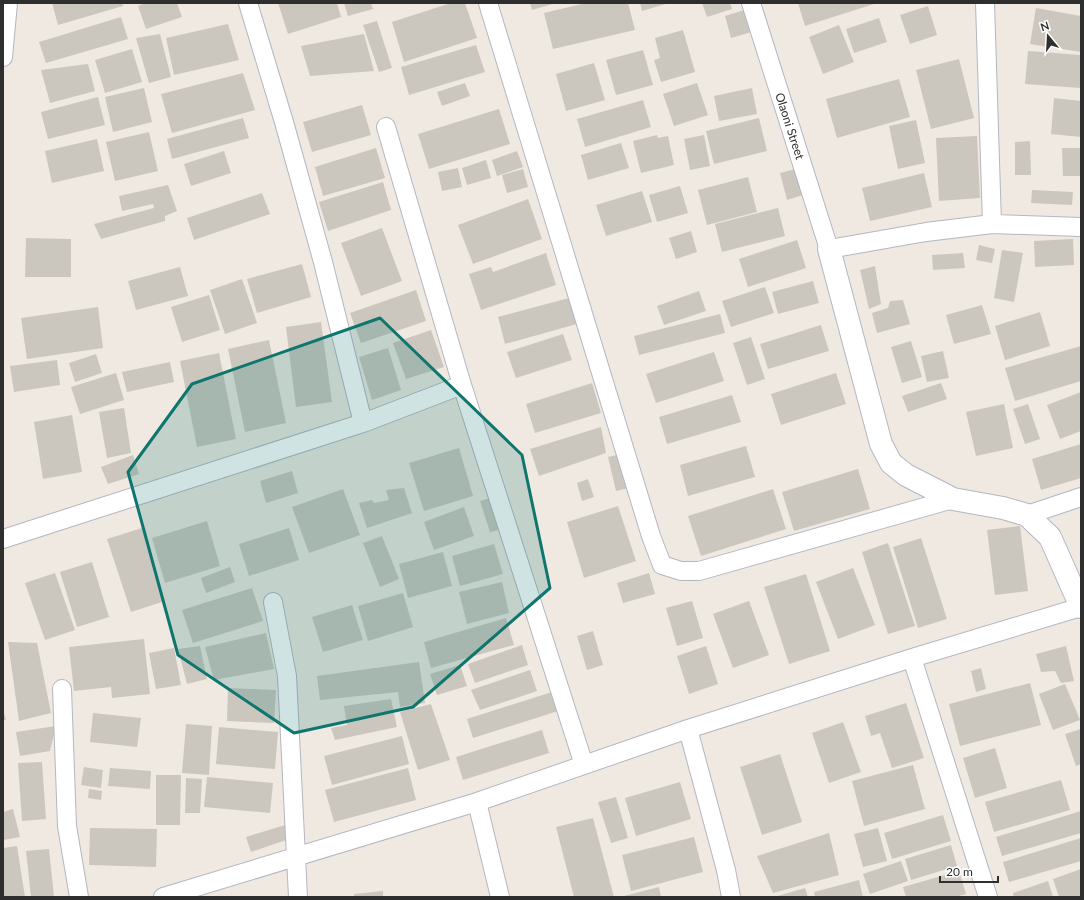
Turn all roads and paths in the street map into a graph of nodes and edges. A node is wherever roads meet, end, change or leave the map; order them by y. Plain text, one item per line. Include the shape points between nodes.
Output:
1 (8, 3) edge
2 (248, 3) edge
3 (488, 3) edge
4 (751, 3) edge
5 (985, 3) edge
6 (5, 21) edge
7 (3, 57) edge
8 (386, 127) dead end
9 (992, 224) junction
10 (1081, 227) edge
11 (829, 248) junction
12 (462, 385) junction
13 (363, 423) junction
14 (1081, 497) edge
15 (953, 499) junction
16 (1027, 514) junction
17 (3, 539) edge
18 (1074, 578) edge
19 (273, 602) dead end
20 (1081, 607) edge
21 (912, 658) junction
22 (62, 689) dead end
23 (688, 730) junction
24 (584, 765) junction
25 (477, 802) junction
26 (297, 856) junction
27 (79, 897) edge
28 (163, 897) edge
29 (298, 897) edge
30 (500, 897) edge
31 (730, 897) edge
32 (988, 897) edge

1 - 6 street
2 - 13 street via 323,262
3 - 15 street via 650,536 662,565 681,571 699,571
4 - 11 street, Olaoni Street
5 - 9 street
6 - 7 street
8 - 12 street
9 - 10 street
9 - 11 street
11 - 15 street via 880,444 891,462 906,475
12 - 13 street
12 - 24 street
13 - 17 street
14 - 16 street
15 - 16 street
16 - 18 street via 1050,537
18 - 20 street
19 - 26 street via 287,676
20 - 21 street
21 - 23 street
21 - 32 street
22 - 27 street via 67,826
23 - 24 street
23 - 31 street via 726,870
24 - 25 street
25 - 26 street
25 - 30 street
26 - 28 street
26 - 29 street

